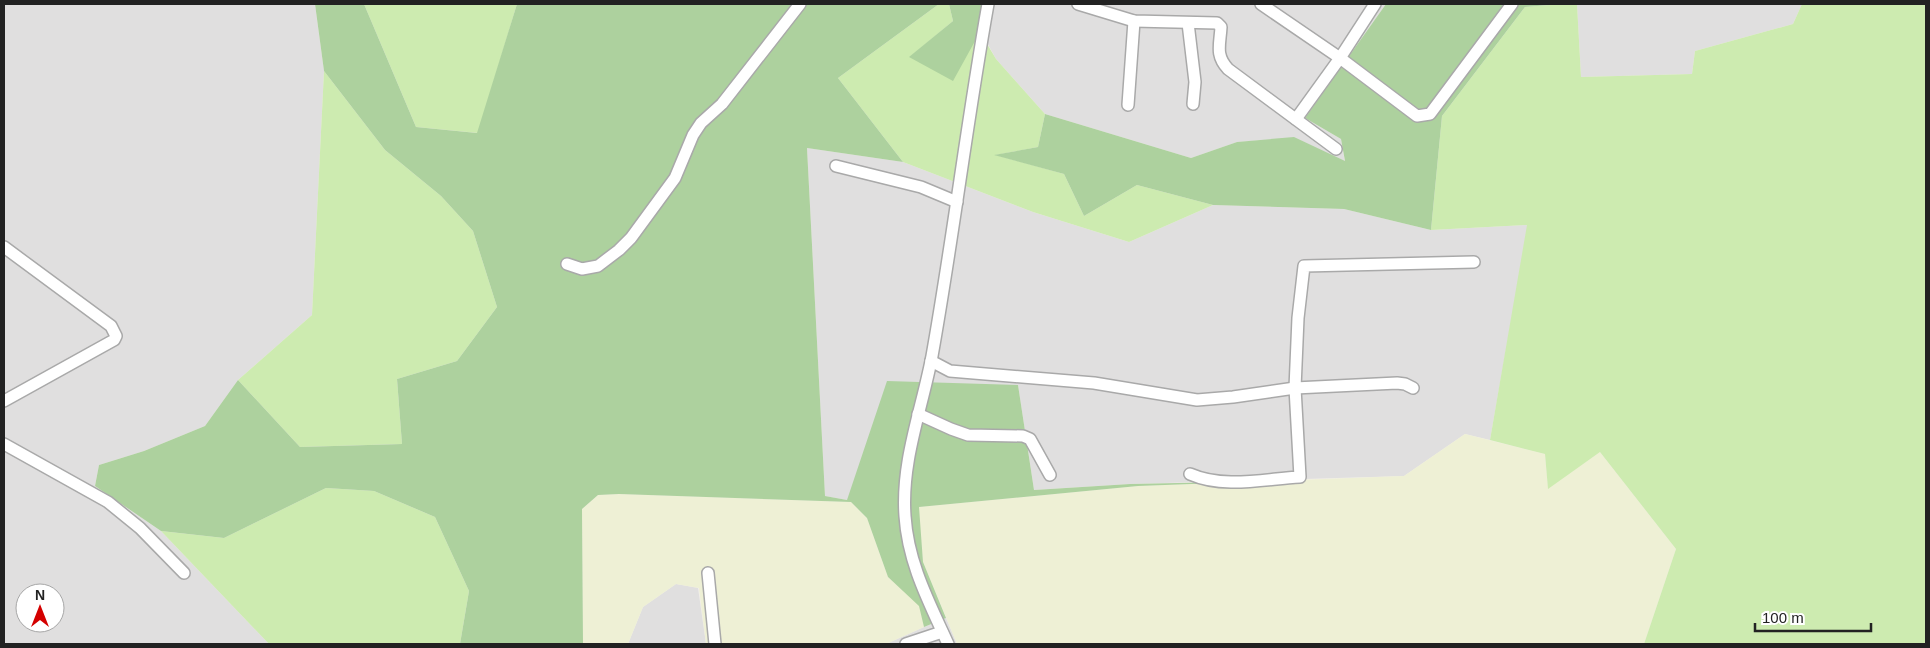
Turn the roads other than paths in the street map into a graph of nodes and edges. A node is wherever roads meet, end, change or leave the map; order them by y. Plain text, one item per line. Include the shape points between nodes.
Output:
1 (800, 4) edge
2 (988, 4) edge
3 (1078, 4) edge
4 (1261, 4) edge
5 (1374, 4) edge
6 (1512, 4) edge
7 (1134, 21) junction
8 (1188, 23) junction
9 (1340, 58) junction
10 (1193, 104) dead end
11 (1128, 105) dead end
12 (1296, 119) junction
13 (1336, 149) dead end
14 (836, 166) dead end
15 (957, 202) junction
16 (4, 247) edge
17 (1474, 262) dead end
18 (566, 264) dead end
19 (931, 361) junction
20 (1295, 388) junction
21 (1413, 388) dead end
22 (4, 401) edge
23 (918, 414) junction
24 (4, 444) edge
25 (1190, 474) dead end
26 (1050, 475) dead end
27 (184, 573) dead end
28 (708, 573) dead end
29 (942, 632) junction
30 (715, 644) edge
31 (906, 644) edge
32 (948, 644) edge

1 - 18 street via 722,104 693,135 676,178 631,238 598,266 582,269
2 - 15 street
3 - 7 street
4 - 9 street
5 - 9 street
6 - 9 street via 1430,114 1417,116
7 - 8 street
7 - 11 street
8 - 10 street
8 - 12 street via 1217,23 1221,27 1220,61
9 - 12 street
12 - 13 street
14 - 15 street via 921,187
15 - 19 street
16 - 22 street via 111,326 116,336
17 - 20 street via 1304,266
19 - 20 street via 950,371 1094,383 1197,400
19 - 23 street
20 - 21 street via 1396,383
20 - 25 street via 1300,476 1222,482 1203,480
23 - 26 street via 968,435 1023,436 1030,439
23 - 29 street via 906,483 905,518 912,560
24 - 27 street via 108,502 140,528
28 - 30 street
29 - 31 street
29 - 32 street

